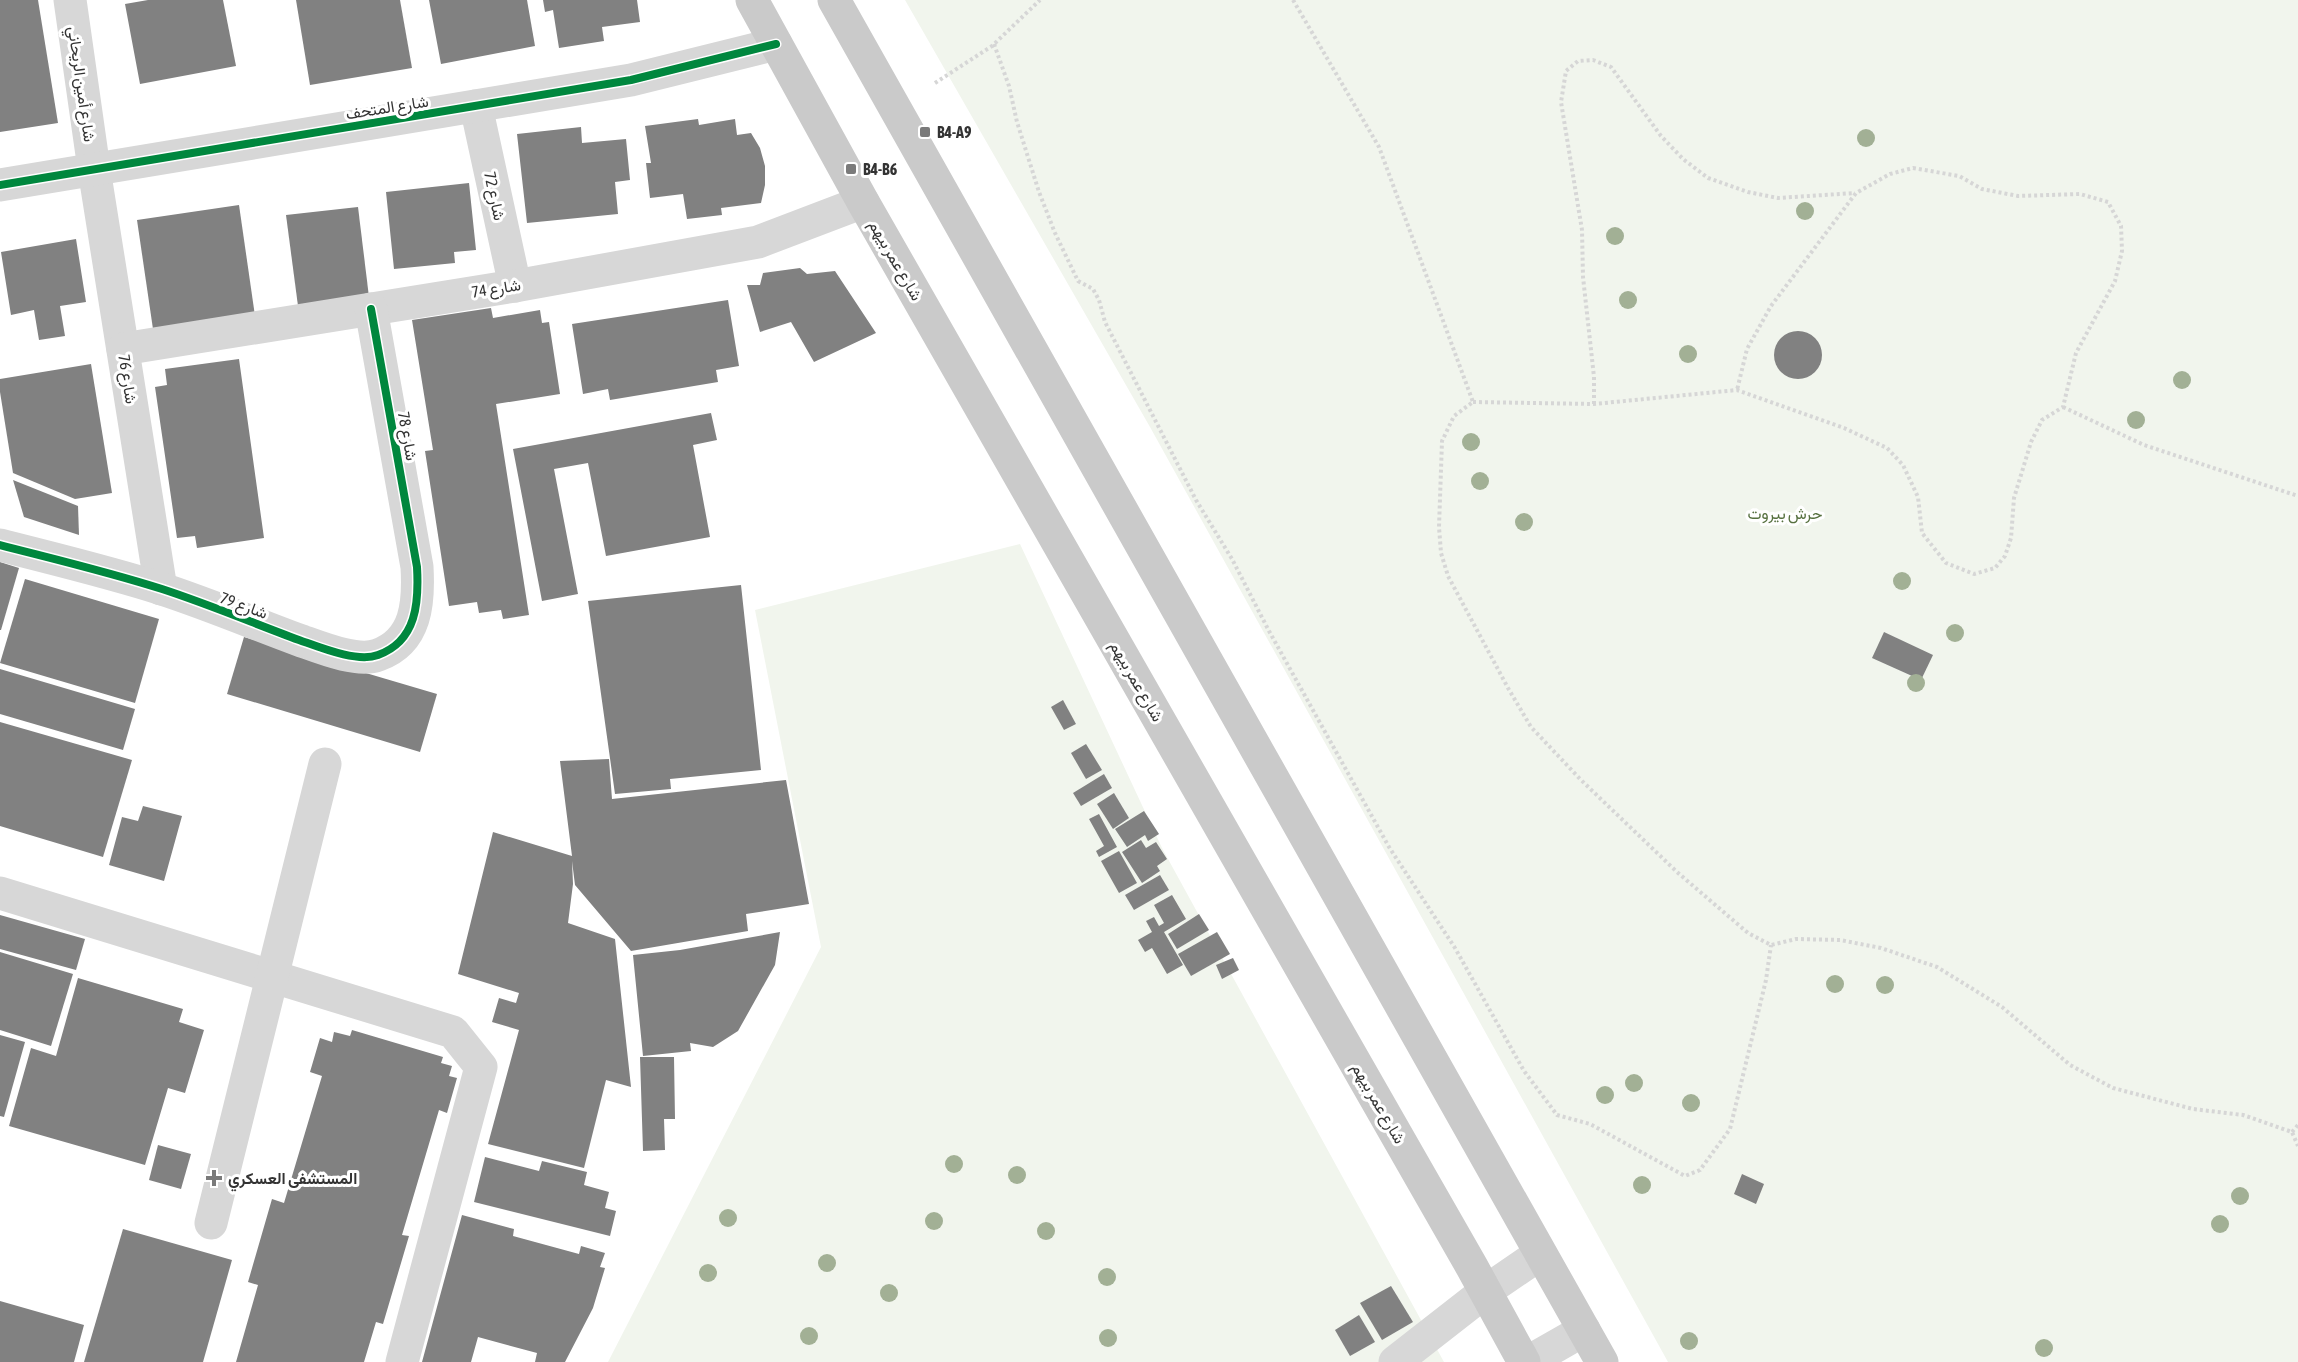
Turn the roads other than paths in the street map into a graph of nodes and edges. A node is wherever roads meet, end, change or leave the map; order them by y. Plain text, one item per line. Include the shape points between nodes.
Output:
1 (70, 0) edge
2 (752, 0) edge
3 (834, 0) edge
4 (776, 44) junction
5 (476, 106) junction
6 (94, 169) junction
7 (0, 185) edge
8 (863, 202) junction
9 (515, 286) junction
10 (370, 309) junction
11 (123, 349) junction
12 (0, 545) edge
13 (417, 567) joint
14 (161, 589) junction
15 (325, 764) dead end
16 (0, 893) edge
17 (271, 976) junction
18 (211, 1223) dead end
19 (1540, 1254) junction
20 (1486, 1291) junction
21 (1584, 1330) junction
22 (402, 1362) edge
23 (1395, 1362) edge
24 (1526, 1362) edge
25 (1602, 1362) edge

1 - 6 street, شارع أمين الريحاني
2 - 4 main road, شارع عمر بيهم
3 - 19 main road
4 - 5 street, شارع المتحف via 631,80
4 - 8 main road, شارع عمر بيهم
5 - 6 street, شارع المتحف
5 - 9 street, شارع 72
6 - 7 street, شارع المتحف
6 - 11 street, شارع 76
8 - 9 street, شارع 74 via 758,242
8 - 20 main road, شارع عمر بيهم
9 - 10 street, شارع 74
10 - 11 street, شارع 74
10 - 13 street, شارع 78
11 - 14 street, شارع 76
12 - 14 street, شارع 79
13 - 14 street, شارع 79 via 419,596 414,618 405,635 376,656 329,650
15 - 17 street
16 - 17 street
17 - 18 street
17 - 22 street via 453,1032 481,1067
19 - 20 street
19 - 21 main road
20 - 23 street
20 - 24 main road, شارع عمر بيهم
21 - 24 street
21 - 25 main road

